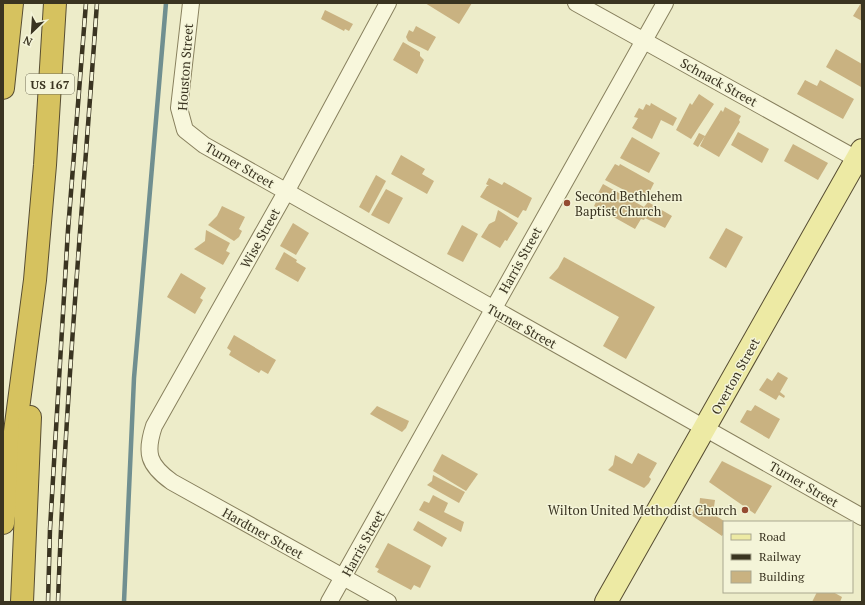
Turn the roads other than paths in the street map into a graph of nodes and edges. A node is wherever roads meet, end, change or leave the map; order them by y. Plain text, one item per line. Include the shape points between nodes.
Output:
1 (12, 3) edge
2 (55, 3) edge
3 (191, 3) edge
4 (388, 3) edge
5 (576, 3) edge
6 (665, 3) edge
7 (644, 40) junction
8 (3, 88) edge
9 (185, 130) joint
10 (860, 157) edge
11 (286, 192) junction
12 (35, 280) junction
13 (493, 309) junction
14 (706, 428) junction
15 (149, 453) joint
16 (862, 517) edge
17 (3, 523) edge
18 (344, 577) junction
19 (22, 602) edge
20 (329, 602) edge
21 (388, 602) edge
22 (606, 602) edge

1 - 8 highway
2 - 12 highway, US 167
3 - 9 street, Houston Street via 179,108
4 - 11 street, Wise Street
5 - 7 street, Schnack Street
6 - 7 street, Harris Street
7 - 10 street, Schnack Street
7 - 13 street, Harris Street
9 - 11 street, Turner Street via 204,145
10 - 14 main road, Overton Street
11 - 13 street, Turner Street
11 - 15 street, Wise Street via 154,426
12 - 17 highway, US 167
12 - 19 highway
13 - 14 street, Turner Street
13 - 18 street, Harris Street
14 - 16 street, Turner Street
14 - 22 main road, Overton Street
15 - 18 street, Hardtner Street via 153,465 160,474 172,482
18 - 20 street, Harris Street
18 - 21 street, Hardtner Street

